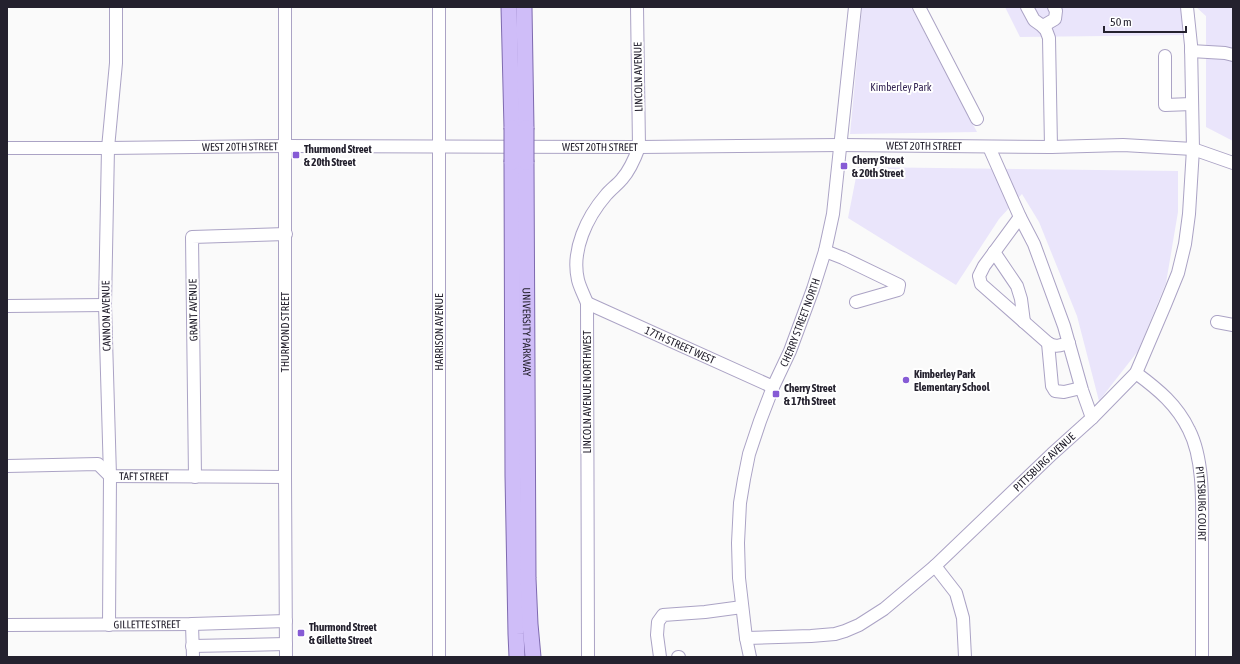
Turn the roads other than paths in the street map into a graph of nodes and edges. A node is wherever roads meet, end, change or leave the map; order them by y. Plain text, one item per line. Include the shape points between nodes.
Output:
1 (116, 7) edge
2 (285, 7) edge
3 (439, 7) edge
4 (508, 7) edge
5 (524, 7) edge
6 (637, 7) edge
7 (855, 7) edge
8 (919, 7) edge
9 (1027, 7) edge
10 (1054, 7) edge
11 (1187, 7) edge
12 (1043, 26) junction
13 (1191, 51) junction
14 (1233, 55) edge
15 (1165, 56) dead end
16 (1192, 104) junction
17 (978, 118) dead end
18 (519, 128) junction
19 (840, 145) junction
20 (286, 146) junction
21 (439, 146) junction
22 (989, 146) junction
23 (639, 147) junction
24 (1051, 147) junction
25 (7, 148) edge
26 (108, 148) junction
27 (1193, 149) junction
28 (519, 162) junction
29 (1233, 163) edge
30 (1020, 217) junction
31 (286, 234) junction
32 (825, 251) junction
33 (994, 252) junction
34 (856, 302) dead end
35 (587, 303) junction
36 (7, 306) edge
37 (105, 306) junction
38 (1024, 322) junction
39 (1218, 322) dead end
40 (1233, 325) edge
41 (1048, 343) junction
42 (1069, 343) junction
43 (1136, 373) junction
44 (773, 387) junction
45 (1081, 388) junction
46 (1092, 418) junction
47 (7, 466) edge
48 (110, 476) junction
49 (195, 477) junction
50 (285, 477) junction
51 (935, 566) junction
52 (742, 607) junction
53 (286, 621) junction
54 (192, 624) junction
55 (7, 625) edge
56 (109, 625) junction
57 (746, 638) junction
58 (286, 644) junction
59 (192, 651) edge
60 (286, 657) edge
61 (439, 657) edge
62 (517, 657) edge
63 (533, 657) edge
64 (588, 657) edge
65 (660, 657) edge
66 (750, 657) edge
67 (964, 657) edge
68 (1202, 657) edge

1 - 26 street, CANNON AVENUE via 116,63
2 - 20 street, THURMOND STREET
3 - 21 street, HARRISON AVENUE
4 - 18 main road, UNIVERSITY PARKWAY
5 - 18 main road, UNIVERSITY PARKWAY
6 - 23 street, LINCOLN AVENUE
7 - 19 street, CHERRY STREET NORTH
8 - 17 street
9 - 12 street via 1034,20
10 - 12 street via 1055,19
11 - 13 street, PITTSBURG AVENUE
12 - 24 street via 1049,38
13 - 14 street
13 - 16 street, PITTSBURG AVENUE
15 - 16 street via 1165,104
16 - 27 street, PITTSBURG AVENUE
18 - 28 main road, UNIVERSITY PARKWAY, bridge
19 - 22 street, WEST 20TH STREET
19 - 23 street, WEST 20TH STREET
19 - 32 street, CHERRY STREET NORTH via 833,214
20 - 21 street, WEST 20TH STREET
20 - 26 street, WEST 20TH STREET
20 - 31 street, THURMOND STREET
21 - 23 street, WEST 20TH STREET
21 - 61 street, HARRISON AVENUE
22 - 24 street, WEST 20TH STREET
22 - 30 street
23 - 35 street, LINCOLN AVENUE NORTHWEST via 628,171 601,200 582,235 578,250 578,280
24 - 27 street, WEST 20TH STREET via 1123,145
25 - 26 street, WEST 20TH STREET
26 - 37 street, CANNON AVENUE
27 - 29 street, WEST 20TH STREET
27 - 43 street, PITTSBURG AVENUE via 1189,214 1178,273
28 - 62 main road, UNIVERSITY PARKWAY via 513,476
28 - 63 main road, UNIVERSITY PARKWAY via 528,578
30 - 33 street
30 - 42 street via 1034,244
31 - 49 street, GRANT AVENUE via 192,237
31 - 50 street, THURMOND STREET
32 - 34 street via 899,285 898,290
32 - 44 street, CHERRY STREET NORTH via 790,351
33 - 38 street via 1017,286
33 - 38 street via 979,276 981,284
35 - 44 street, 17TH STREET WEST
35 - 64 street, LINCOLN AVENUE NORTHWEST
36 - 37 street
37 - 48 street, CANNON AVENUE
38 - 41 street
39 - 40 street
41 - 42 street via 1057,347
41 - 45 street via 1052,386 1056,391 1064,392
42 - 45 street
43 - 46 street, PITTSBURG AVENUE
43 - 68 street, PITTSBURG COURT via 1171,402 1180,413 1195,445 1200,482
44 - 52 street, CHERRY STREET NORTH via 749,454 740,503 738,578
45 - 46 street
46 - 51 street, PITTSBURG AVENUE
47 - 48 street, TAFT STREET via 98,464
48 - 49 street, TAFT STREET
48 - 56 street, CANNON AVENUE
49 - 50 street, TAFT STREET
50 - 53 street, THURMOND STREET
51 - 57 street, PITTSBURG AVENUE via 884,610 845,632
51 - 67 street via 956,593 963,618
52 - 57 street, CHERRY STREET NORTH
52 - 65 street via 663,615 658,622 657,635
53 - 54 street, GILLETTE STREET
53 - 58 street, THURMOND STREET
54 - 56 street, GILLETTE STREET
54 - 59 street
55 - 56 street, GILLETTE STREET
57 - 66 street, CHERRY STREET NORTH
58 - 59 street
58 - 60 street, THURMOND STREET

